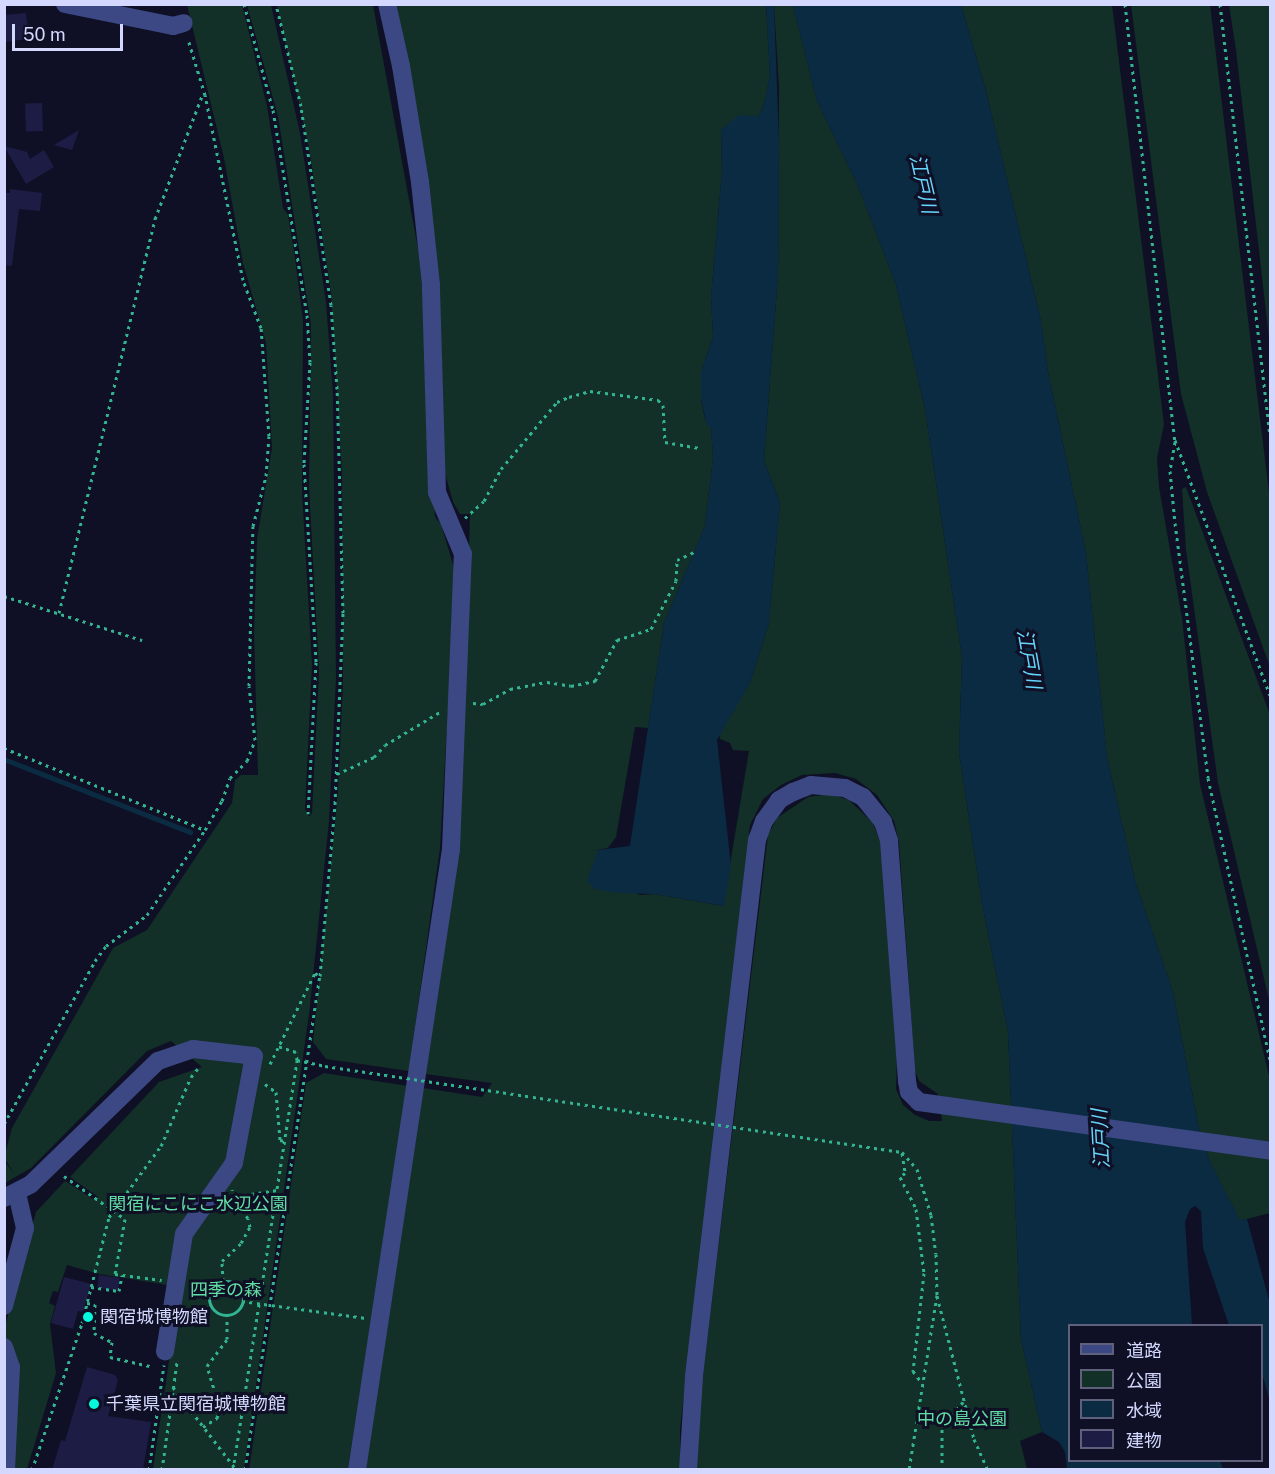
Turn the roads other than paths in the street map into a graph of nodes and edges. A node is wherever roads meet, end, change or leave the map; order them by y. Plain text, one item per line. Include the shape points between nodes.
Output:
1 (65, 4) edge
2 (387, 4) edge
3 (184, 23) road end
4 (1270, 1151) edge
5 (11, 1196) edge
6 (4, 1306) edge
7 (4, 1347) edge
8 (171, 1354) road end
9 (6, 1470) edge
10 (357, 1470) edge
11 (688, 1470) edge

1 - 3 street via 173,26
2 - 10 street via 420,182 430,285 437,492 463,554 451,849
4 - 11 street via 919,1102 909,1092 907,1081 889,841 883,822 863,797 845,788 811,785 793,792 779,800 764,821 757,840 694,1376
5 - 6 street via 25,1228
5 - 8 street via 31,1184 158,1061 193,1049 254,1056 234,1163 184,1234
7 - 9 street via 11,1367

